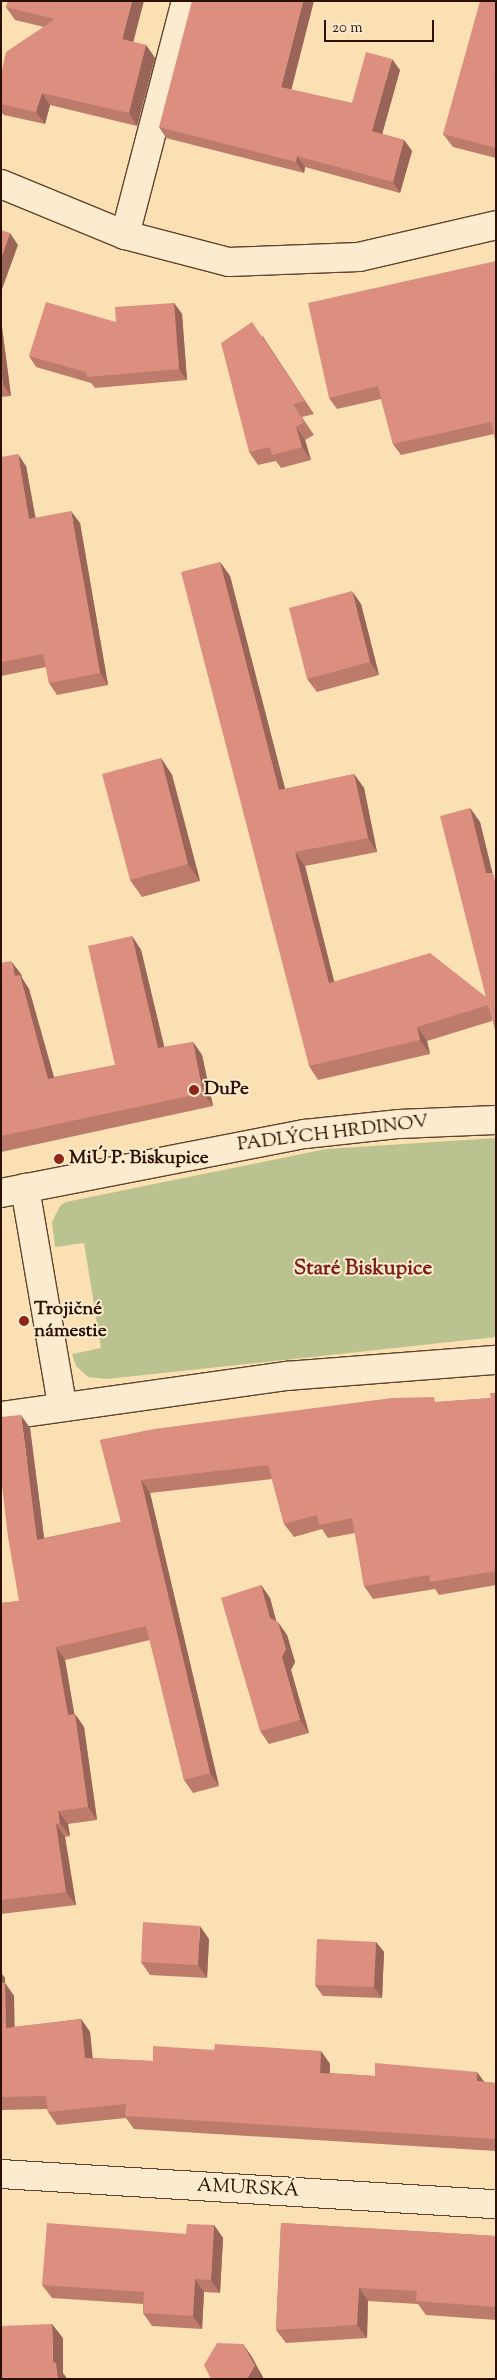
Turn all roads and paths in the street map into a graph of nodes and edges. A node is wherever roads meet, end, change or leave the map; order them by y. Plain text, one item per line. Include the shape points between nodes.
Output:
1 (186, 1) edge
2 (1, 184) edge
3 (496, 225) edge
4 (125, 235) junction
5 (496, 1120) edge
6 (13, 1191) edge
7 (496, 1360) edge
8 (62, 1405) junction
9 (1, 1416) edge
10 (1, 2174) edge
11 (496, 2204) edge

1 - 4 street
2 - 4 street
3 - 4 street via 359,257 229,262
5 - 6 street, PADLÝCH HRDINOV via 399,1124 305,1134
6 - 8 street
7 - 8 street via 287,1376
8 - 9 street
10 - 11 street, AMURSKÁ

